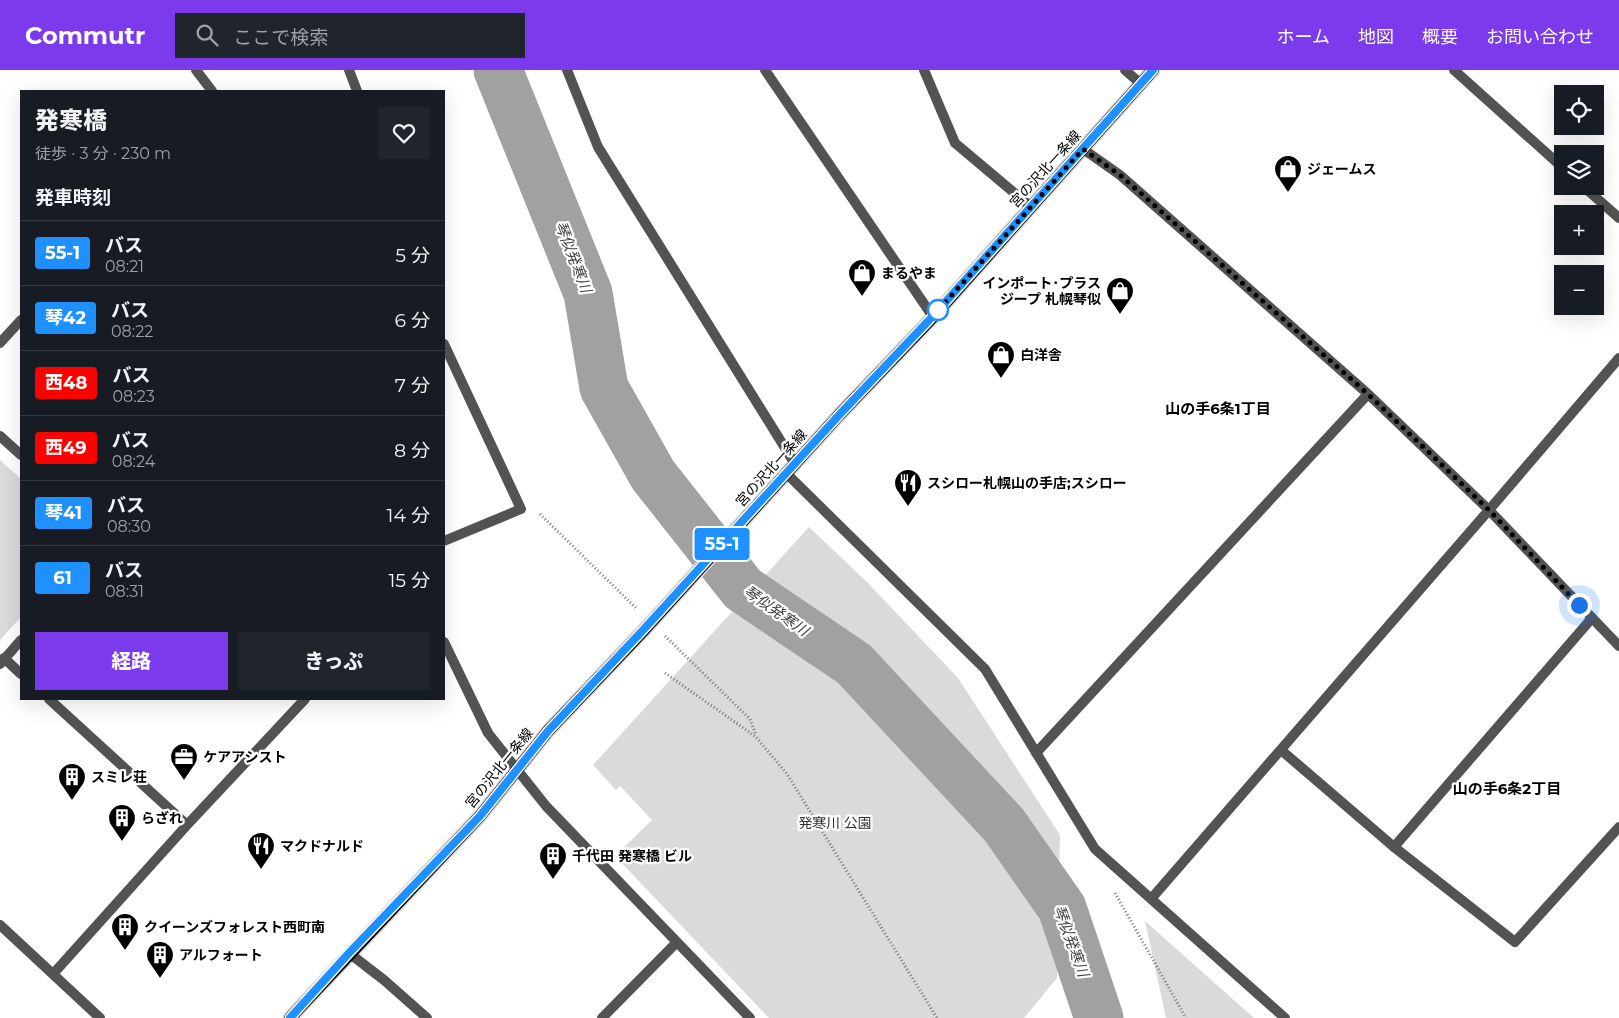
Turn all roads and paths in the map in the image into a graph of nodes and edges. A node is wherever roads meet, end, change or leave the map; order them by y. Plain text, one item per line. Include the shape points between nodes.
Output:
1 (196, 70) edge
2 (350, 70) edge
3 (567, 70) edge
4 (765, 70) edge
5 (924, 70) edge
6 (1125, 70) edge
7 (1153, 70) edge
8 (1454, 70) edge
9 (1141, 84) junction
10 (211, 90) edge
11 (357, 90) edge
12 (1083, 149) junction
13 (1554, 160) edge
14 (1593, 195) edge
15 (1031, 207) junction
16 (1619, 218) edge
17 (933, 316) junction
18 (20, 321) edge
19 (0, 343) edge
20 (445, 346) edge
21 (1619, 358) edge
22 (1368, 394) junction
23 (0, 436) edge
24 (20, 454) edge
25 (791, 468) junction
26 (1489, 510) junction
27 (445, 541) edge
28 (1592, 618) junction
29 (20, 641) edge
30 (445, 644) edge
31 (1619, 646) edge
32 (2, 661) edge
33 (20, 673) edge
34 (665, 673) dead end
35 (49, 700) edge
36 (300, 700) edge
37 (1281, 750) junction
38 (1036, 752) junction
39 (518, 770) junction
40 (187, 825) junction
41 (1619, 827) edge
42 (1394, 846) junction
43 (1114, 892) dead end
44 (1151, 898) junction
45 (0, 925) edge
46 (677, 942) junction
47 (349, 953) junction
48 (53, 974) junction
49 (100, 1018) edge
50 (290, 1018) edge
51 (427, 1018) edge
52 (602, 1018) edge
53 (750, 1018) edge
54 (937, 1018) edge
55 (1186, 1018) edge
56 (1285, 1018) edge

1 - 10 street
2 - 11 street
3 - 25 street via 598,147
4 - 17 street
5 - 15 street via 955,143
6 - 9 street
7 - 9 main road, 宮の沢北一条線
8 - 13 street
9 - 12 main road, 宮の沢北一条線
12 - 15 main road, 宮の沢北一条線
12 - 22 street via 1120,175
14 - 16 street
15 - 17 main road, 宮の沢北一条線
17 - 25 main road, 宮の沢北一条線
18 - 19 street
20 - 27 street via 521,509
21 - 26 street
22 - 26 street
22 - 38 street
23 - 24 street
25 - 38 street via 985,670
25 - 39 main road, 宮の沢北一条線, bridge via 548,731
26 - 28 street
26 - 37 street
28 - 31 street
28 - 42 street
29 - 32 street
30 - 39 street via 488,733
32 - 33 street
34 - 54 path via 756,737 787,774
35 - 40 street
36 - 40 street
37 - 42 street
37 - 44 street
38 - 44 street via 1095,849
39 - 46 street via 546,806
39 - 47 main road, 宮の沢北一条線 via 480,816
40 - 48 street
41 - 42 street via 1515,942
43 - 55 path
44 - 56 street
45 - 48 street
46 - 52 street
46 - 53 street
47 - 50 main road, 宮の沢北一条線
47 - 51 street
48 - 49 street

